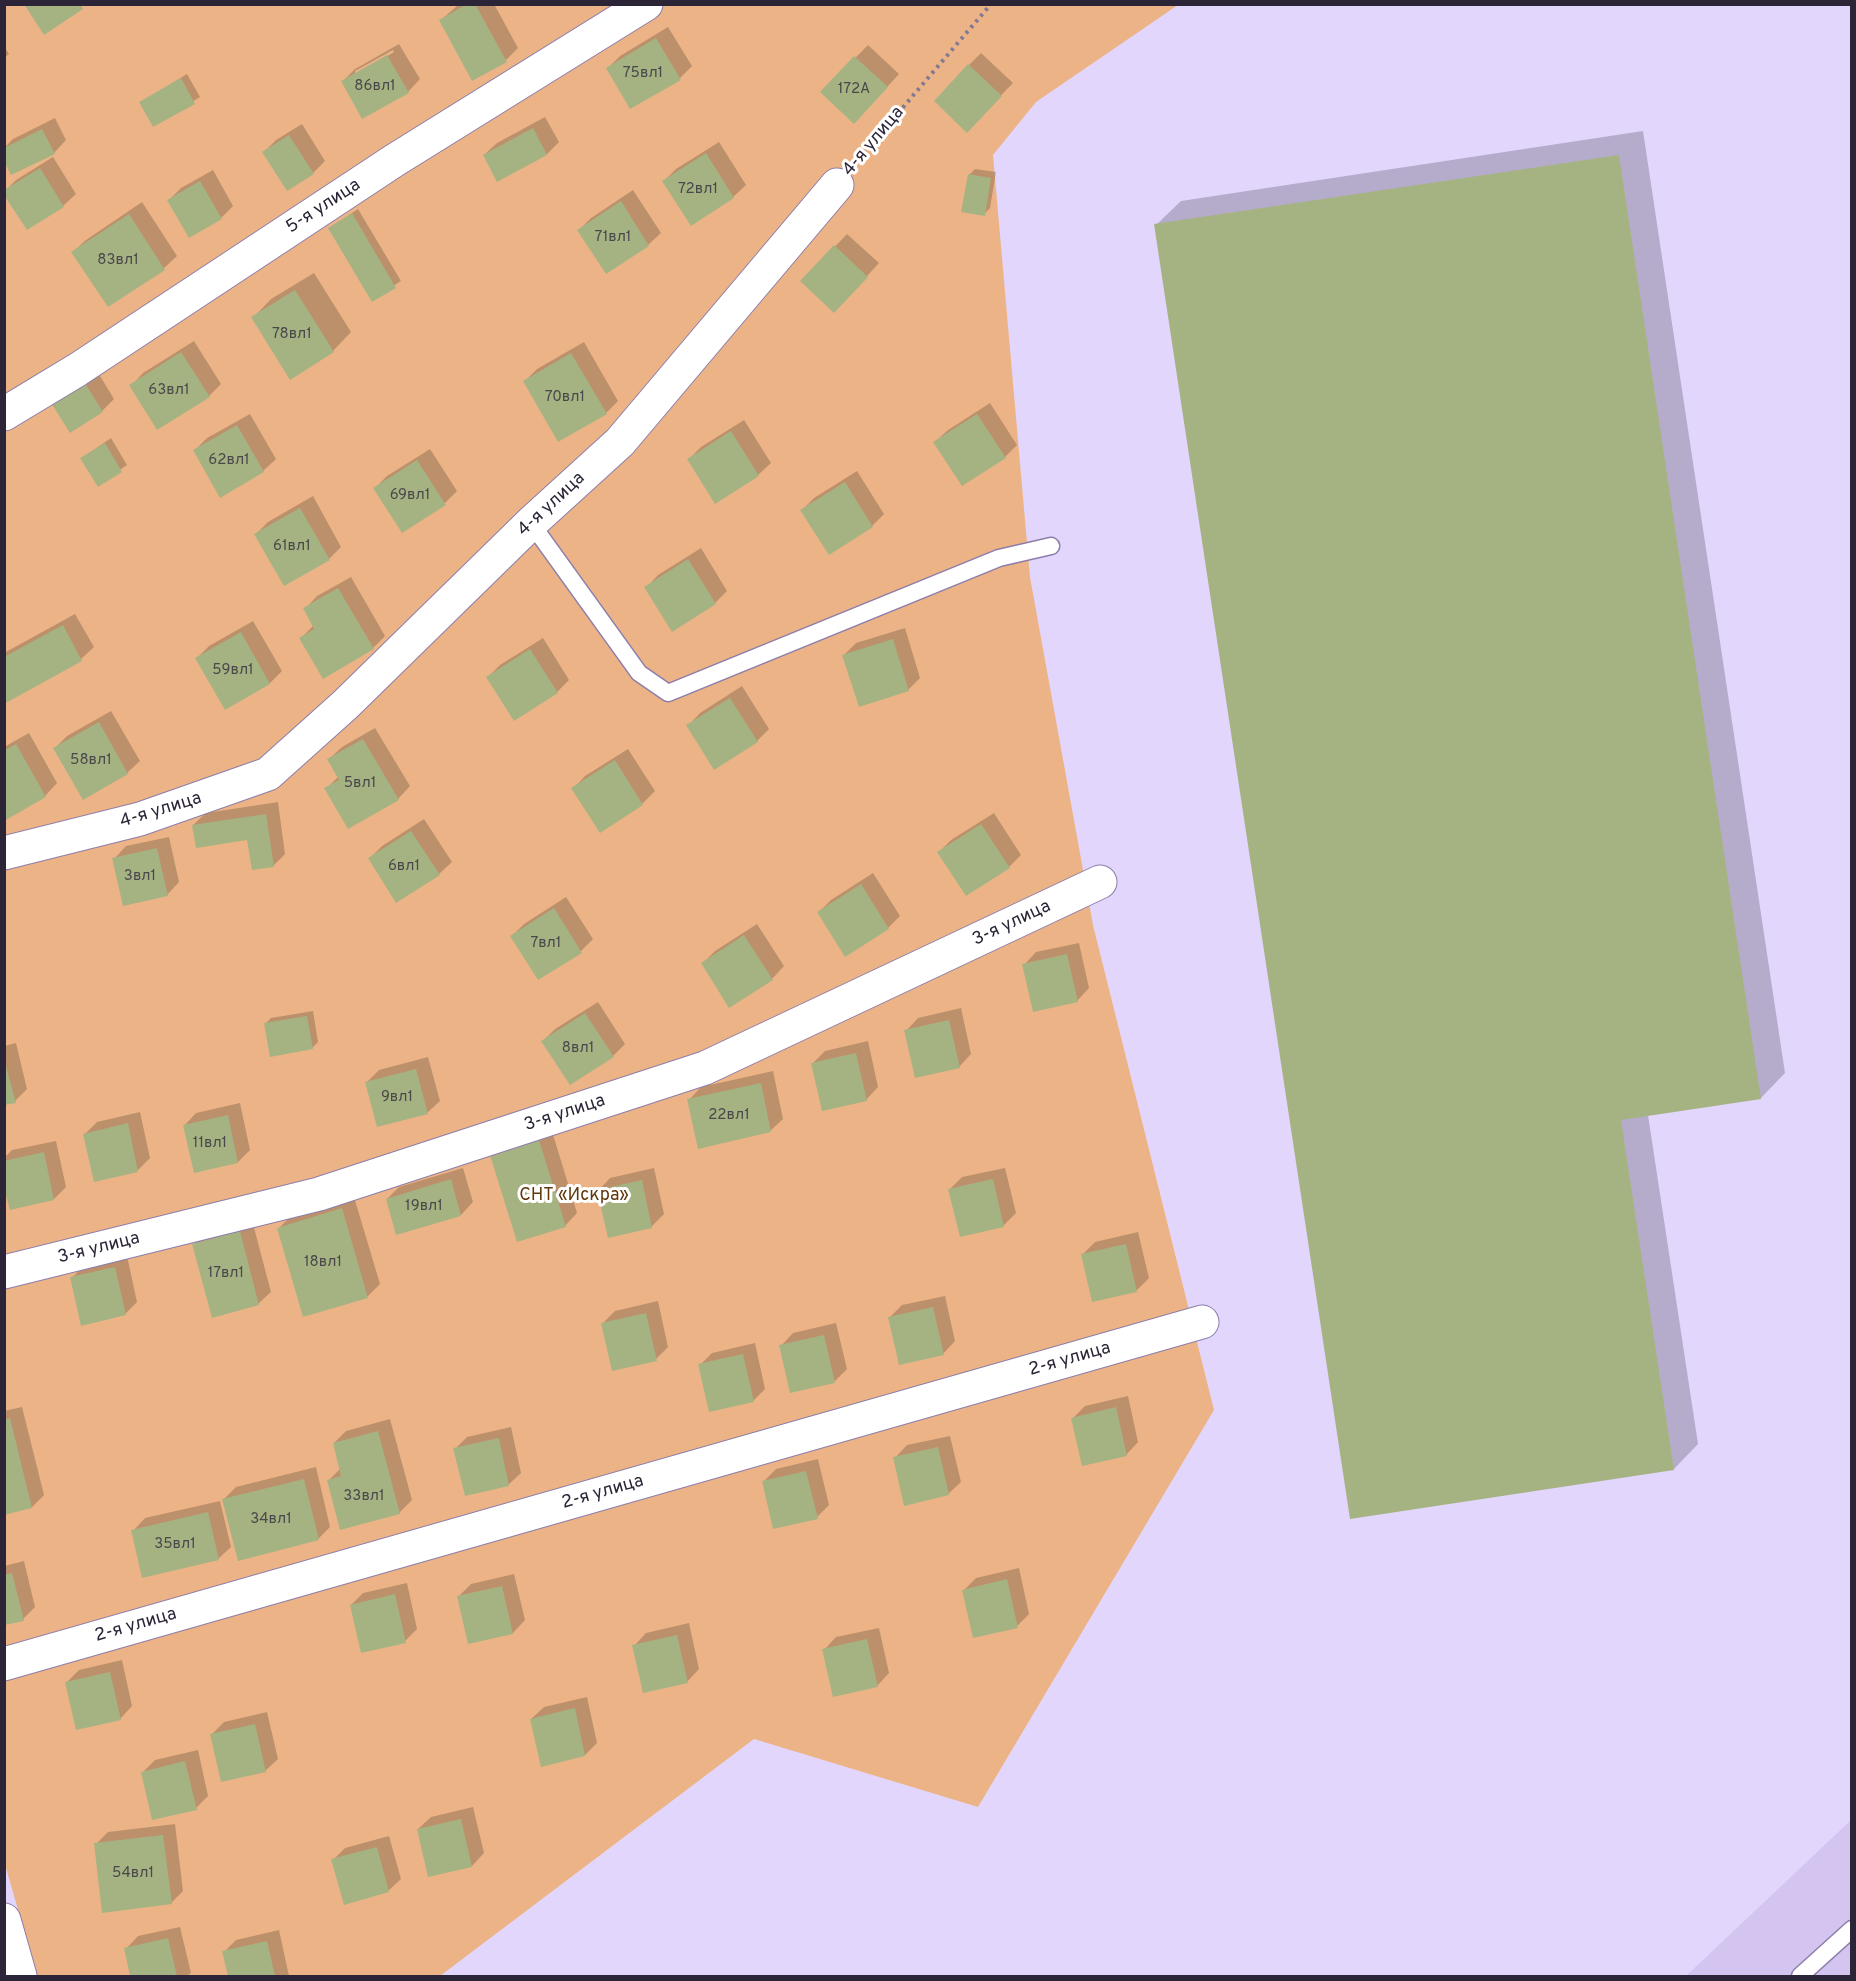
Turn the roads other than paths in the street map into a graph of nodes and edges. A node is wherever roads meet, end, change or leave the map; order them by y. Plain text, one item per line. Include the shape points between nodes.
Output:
1 (646, 4) edge
2 (837, 185) road end
3 (4, 414) edge
4 (531, 524) junction
5 (1051, 546) dead end
6 (4, 853) edge
7 (1100, 882) dead end
8 (4, 1272) edge
9 (1202, 1322) dead end
10 (4, 1664) edge
11 (4, 1920) edge
12 (1851, 1929) edge
13 (20, 1977) edge
14 (1800, 1977) edge

1 - 3 street, 5-я улица via 395,160
2 - 4 street, 4-я улица via 620,442
4 - 5 lane via 639,673 668,693 979,566
4 - 6 street, 4-я улица via 268,774 140,819
7 - 8 street, 3-я улица via 705,1068 319,1194
9 - 10 street, 2-я улица
11 - 13 street
12 - 14 lane

